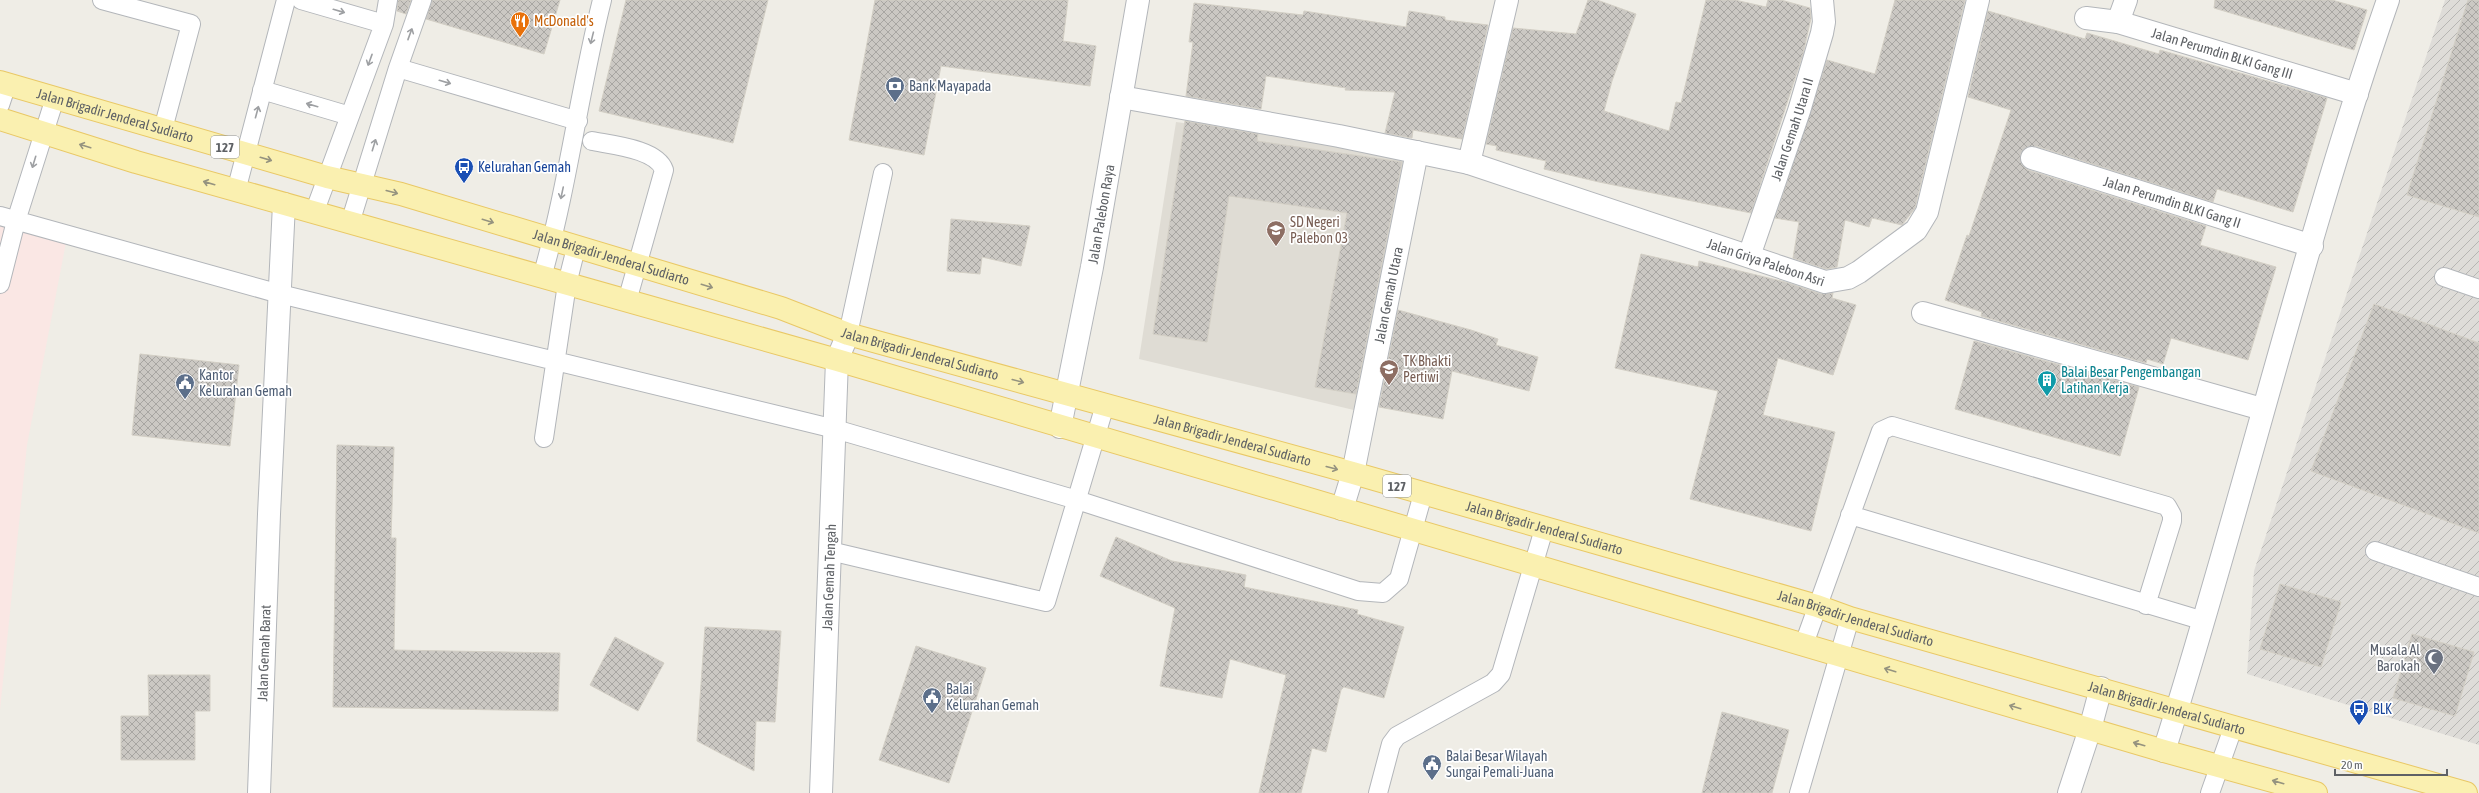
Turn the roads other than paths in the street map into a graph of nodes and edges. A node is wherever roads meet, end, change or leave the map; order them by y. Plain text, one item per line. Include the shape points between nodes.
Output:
1 (102, 0) edge
2 (286, 0) edge
3 (301, 0) edge
4 (388, 0) edge
5 (422, 0) edge
6 (602, 0) edge
7 (1138, 0) edge
8 (1507, 0) edge
9 (1822, 0) edge
10 (1978, 0) edge
11 (2126, 0) edge
12 (2388, 0) edge
13 (2086, 18) dead end
14 (2118, 22) junction
15 (384, 24) junction
16 (398, 68) junction
17 (4, 83) edge
18 (262, 90) junction
19 (2357, 94) junction
20 (1121, 97) junction
21 (55, 98) junction
22 (0, 105) edge
23 (350, 116) junction
24 (0, 120) edge
25 (578, 121) junction
26 (163, 129) junction
27 (43, 133) junction
28 (592, 141) dead end
29 (1417, 152) junction
30 (246, 153) junction
31 (2032, 158) dead end
32 (1469, 163) junction
33 (883, 173) dead end
34 (327, 177) junction
35 (362, 184) junction
36 (236, 191) junction
37 (284, 204) junction
38 (314, 213) junction
39 (8, 219) edge
40 (350, 223) junction
41 (552, 240) junction
42 (2312, 246) junction
43 (576, 248) junction
44 (1749, 256) junction
45 (636, 265) junction
46 (542, 277) junction
47 (2444, 277) dead end
48 (0, 284) edge
49 (567, 284) junction
50 (2479, 289) edge
51 (280, 294) junction
52 (626, 301) junction
53 (1923, 313) dead end
54 (848, 334) junction
55 (837, 360) junction
56 (555, 363) junction
57 (1068, 395) junction
58 (1105, 405) junction
59 (2262, 409) junction
60 (1060, 427) junction
61 (835, 429) junction
62 (1094, 437) junction
63 (544, 438) dead end
64 (1353, 473) junction
65 (1423, 494) junction
66 (1077, 500) junction
67 (1342, 509) junction
68 (1850, 515) junction
69 (1412, 529) junction
70 (1544, 529) junction
71 (830, 551) junction
72 (2375, 551) dead end
73 (1532, 564) junction
74 (2479, 587) edge
75 (2146, 605) junction
76 (1817, 606) junction
77 (1850, 618) junction
78 (2204, 621) junction
79 (1804, 644) junction
80 (1840, 655) junction
81 (2101, 688) junction
82 (2176, 712) junction
83 (2233, 728) junction
84 (2090, 729) junction
85 (2164, 751) junction
86 (2218, 765) junction
87 (259, 793) edge
88 (821, 793) edge
89 (1378, 793) edge
90 (1799, 793) edge
91 (2068, 793) edge
92 (2210, 793) edge
93 (2316, 793) edge
94 (2466, 793) edge

1 - 26 lane via 191,24
2 - 18 lane
3 -> 15 lane
4 - 15 lane
16 -> 5 lane
6 -> 25 lane via 587,59
7 - 20 street, Jalan Palebon Raya
8 - 32 street
9 - 44 street, Jalan Gemah Utara II via 1822,33 1799,111
10 - 44 street, Jalan Griya Palebon Asri via 1930,202 1916,230 1859,272 1838,281 1825,282
11 - 14 street
12 - 19 street
13 - 14 street, Jalan Perumdin BLKI Gang III
14 - 19 street, Jalan Perumdin BLKI Gang III
15 -> 23 lane
16 -> 25 lane
35 -> 16 lane
17 - 21 main road, Jalan Brigadir Jenderal Sudiarto / 127
17 - 22 lane
23 -> 18 lane
30 -> 18 lane
19 - 42 street
20 - 29 street, Jalan Griya Palebon Asri
20 - 57 street, Jalan Palebon Raya
21 - 26 main road, Jalan Brigadir Jenderal Sudiarto / 127
21 - 27 lane
23 - 34 lane
24 - 27 main road, Jalan Brigadir Jenderal Sudiarto
25 -> 41 lane
26 - 30 main road, Jalan Brigadir Jenderal Sudiarto / 127
36 -> 27 main road, Jalan Brigadir Jenderal Sudiarto
27 -> 39 lane
28 - 45 lane via 650,154 662,164 664,170
29 - 32 street, Jalan Griya Palebon Asri
29 - 64 street, Jalan Gemah Utara
30 -> 34 main road, Jalan Brigadir Jenderal Sudiarto / 127
30 - 36 lane
31 - 42 street, Jalan Perumdin BLKI Gang II
32 - 44 street, Jalan Griya Palebon Asri via 1691,239
33 - 54 lane
34 - 35 main road, Jalan Brigadir Jenderal Sudiarto / 127
34 - 38 lane
35 - 40 lane
35 -> 41 main road, Jalan Brigadir Jenderal Sudiarto / 127
36 - 37 main road, Jalan Brigadir Jenderal Sudiarto
37 - 38 main road, Jalan Brigadir Jenderal Sudiarto
37 - 51 street, Jalan Gemah Barat
38 - 40 main road, Jalan Brigadir Jenderal Sudiarto
39 - 48 lane
39 - 51 lane
40 - 46 main road, Jalan Brigadir Jenderal Sudiarto
41 - 43 main road, Jalan Brigadir Jenderal Sudiarto / 127
41 - 46 lane
42 - 59 street
43 - 45 main road, Jalan Brigadir Jenderal Sudiarto / 127
43 - 49 lane
45 - 52 lane
45 -> 54 main road, Jalan Brigadir Jenderal Sudiarto / 127 via 781,308
46 - 49 main road, Jalan Brigadir Jenderal Sudiarto
47 - 50 lane
49 - 52 main road, Jalan Brigadir Jenderal Sudiarto
49 - 56 lane
51 - 56 lane
51 - 87 street, Jalan Gemah Barat
52 - 55 main road, Jalan Brigadir Jenderal Sudiarto
53 - 59 street
54 - 55 street
54 -> 57 main road, Jalan Brigadir Jenderal Sudiarto / 127
55 - 60 main road, Jalan Brigadir Jenderal Sudiarto
55 - 61 street, Jalan Gemah Tengah
56 - 61 lane
56 - 63 lane
57 - 58 main road, Jalan Brigadir Jenderal Sudiarto / 127
57 - 60 street, Jalan Palebon Raya
58 - 62 lane
58 -> 64 main road, Jalan Brigadir Jenderal Sudiarto / 127
59 - 78 street
60 - 62 main road, Jalan Brigadir Jenderal Sudiarto
61 - 66 lane
61 - 71 street, Jalan Gemah Tengah
62 - 66 lane
62 - 67 main road, Jalan Brigadir Jenderal Sudiarto
64 - 65 main road, Jalan Brigadir Jenderal Sudiarto / 127
64 - 67 street, Jalan Gemah Utara
65 - 69 lane
65 - 70 main road, Jalan Brigadir Jenderal Sudiarto / 127
66 - 69 lane via 1358,591 1383,594 1399,579
66 - 71 lane via 1046,602
67 - 69 main road, Jalan Brigadir Jenderal Sudiarto
68 - 75 lane
68 - 75 lane via 1881,431 1892,426 2160,503 2170,510 2172,521
68 - 76 lane
69 - 73 main road, Jalan Brigadir Jenderal Sudiarto
70 - 73 lane
70 - 76 main road, Jalan Brigadir Jenderal Sudiarto / 127
71 - 88 street, Jalan Gemah Tengah
72 - 74 lane
73 - 79 main road, Jalan Brigadir Jenderal Sudiarto
73 - 89 lane via 1501,674 1494,683 1397,736 1391,744
75 - 78 lane
76 - 77 main road, Jalan Brigadir Jenderal Sudiarto / 127
76 - 79 lane
77 - 80 lane
77 - 81 main road, Jalan Brigadir Jenderal Sudiarto / 127
78 - 82 street
79 - 80 main road, Jalan Brigadir Jenderal Sudiarto
84 -> 80 main road, Jalan Brigadir Jenderal Sudiarto
80 - 90 lane
81 - 82 main road, Jalan Brigadir Jenderal Sudiarto / 127
81 - 84 street
82 - 83 main road, Jalan Brigadir Jenderal Sudiarto / 127
82 - 85 street
83 - 86 lane
83 - 94 main road, Jalan Brigadir Jenderal Sudiarto / 127
85 -> 84 main road, Jalan Brigadir Jenderal Sudiarto
84 - 91 street
85 - 86 main road, Jalan Brigadir Jenderal Sudiarto
86 - 92 lane
93 -> 86 main road, Jalan Brigadir Jenderal Sudiarto

